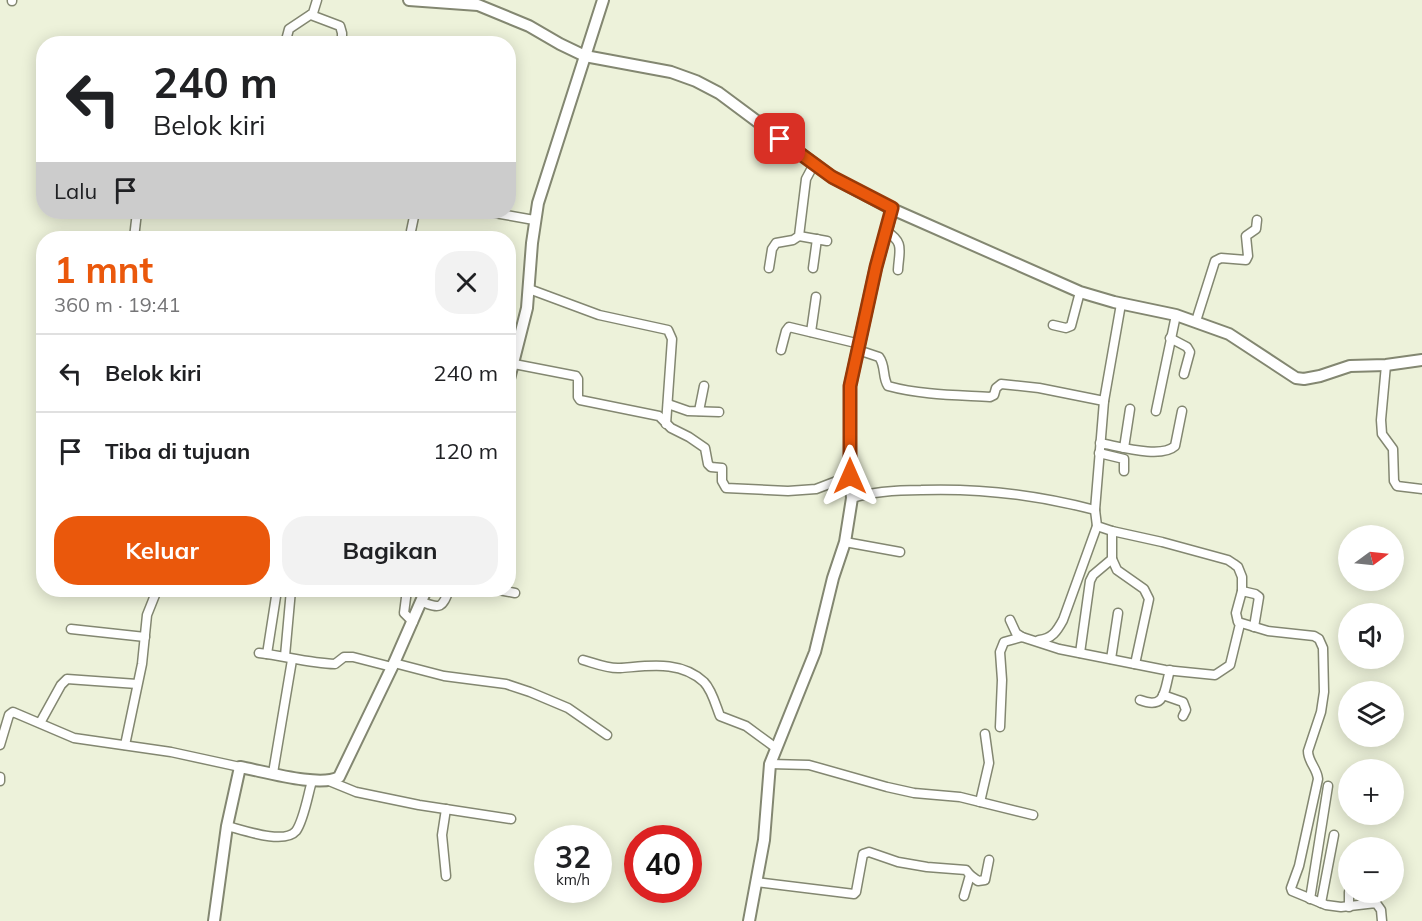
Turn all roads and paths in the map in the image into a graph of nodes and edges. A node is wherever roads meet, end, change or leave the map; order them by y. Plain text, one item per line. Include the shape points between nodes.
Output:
1 (317, 0) edge
2 (409, 0) edge
3 (603, 0) edge
4 (311, 15) junction
5 (287, 36) edge
6 (341, 36) edge
7 (585, 56) junction
8 (814, 164) junction
9 (892, 208) junction
10 (516, 217) edge
11 (414, 219) edge
12 (534, 220) junction
13 (1257, 220) dead end
14 (411, 231) dead end
15 (886, 231) junction
16 (799, 236) junction
17 (817, 239) junction
18 (827, 241) dead end
19 (768, 268) dead end
20 (813, 268) dead end
21 (898, 270) dead end
22 (529, 289) junction
23 (1080, 292) junction
24 (816, 297) dead end
25 (1121, 303) junction
26 (1176, 315) junction
27 (1196, 321) junction
28 (1053, 325) dead end
29 (811, 332) junction
30 (1170, 338) junction
31 (859, 347) junction
32 (516, 350) edge
33 (780, 350) dead end
34 (1422, 360) edge
35 (516, 365) edge
36 (1386, 365) junction
37 (1184, 374) dead end
38 (704, 386) dead end
39 (1104, 401) junction
40 (668, 404) junction
41 (1130, 410) dead end
42 (699, 411) junction
43 (1156, 411) dead end
44 (1182, 411) dead end
45 (719, 412) dead end
46 (666, 424) junction
47 (1100, 443) junction
48 (1124, 448) junction
49 (1100, 453) junction
50 (1124, 471) dead end
51 (850, 476) junction
52 (1422, 489) edge
53 (852, 498) junction
54 (1095, 510) junction
55 (1096, 526) junction
56 (1112, 531) junction
57 (845, 542) junction
58 (900, 552) dead end
59 (1113, 559) junction
60 (1242, 591) junction
61 (154, 597) edge
62 (275, 597) edge
63 (291, 597) edge
64 (406, 597) edge
65 (424, 597) edge
66 (446, 597) edge
67 (422, 602) junction
68 (1118, 613) dead end
69 (1010, 620) dead end
70 (413, 622) junction
71 (1240, 624) junction
72 (1254, 627) junction
73 (71, 629) dead end
74 (145, 637) junction
75 (1022, 637) junction
76 (1036, 640) junction
77 (1080, 653) junction
78 (288, 658) junction
79 (1112, 659) junction
80 (583, 660) dead end
81 (1135, 664) junction
82 (393, 665) junction
83 (1170, 670) junction
84 (137, 684) junction
85 (1163, 694) junction
86 (1140, 700) dead end
87 (1183, 716) dead end
88 (40, 723) junction
89 (1000, 727) dead end
90 (986, 734) dead end
91 (607, 735) dead end
92 (0, 745) edge
93 (125, 745) junction
94 (776, 748) junction
95 (770, 764) junction
96 (240, 767) junction
97 (273, 773) junction
98 (312, 781) junction
99 (329, 781) junction
100 (1328, 786) dead end
101 (980, 802) junction
102 (446, 809) junction
103 (1034, 815) dead end
104 (512, 819) dead end
105 (227, 826) junction
106 (1334, 835) dead end
107 (989, 860) dead end
108 (970, 875) junction
109 (446, 876) dead end
110 (756, 882) junction
111 (964, 896) dead end
112 (1310, 899) junction
113 (1321, 903) junction
114 (1349, 903) edge
115 (1349, 907) junction
116 (214, 921) edge
117 (750, 921) edge
118 (1382, 921) edge

1 - 4 street
2 - 7 street via 477,5 529,26
3 - 7 street
4 - 5 street via 289,29
4 - 6 street via 340,26
7 - 8 street via 671,72 696,81 727,99
7 - 12 street
8 - 9 street
8 - 16 street via 806,179
9 - 15 street
9 - 23 street
10 - 12 street
11 - 14 street
12 - 22 street
13 - 27 street via 1256,229 1246,236 1246,260 1215,261
15 - 21 street via 900,245
15 - 31 street
16 - 17 street
16 - 19 street via 776,243
17 - 18 street
17 - 20 street
22 - 32 street
22 - 40 street via 599,315 668,330 672,339
23 - 25 street
23 - 28 street via 1071,326
24 - 29 street
25 - 26 street
25 - 39 street
26 - 27 street
26 - 30 street
27 - 36 street via 1229,334 1296,378 1320,376 1350,366
29 - 31 street
29 - 33 street via 789,327
30 - 37 street via 1190,352
30 - 43 street
31 - 39 street via 879,357 886,383 896,388 990,397 1001,384
31 - 51 street via 850,386
34 - 36 street
35 - 46 street via 576,376 580,400 659,416
36 - 52 street via 1382,435 1393,449 1394,481 1397,486
38 - 42 street
39 - 47 street
40 - 42 street
40 - 46 street
41 - 48 street
42 - 45 street
44 - 48 street via 1173,448
46 - 51 street via 705,448 708,464 722,468 723,483 729,489 816,489
47 - 48 street
47 - 49 street
49 - 50 street via 1124,459
49 - 54 street
51 - 53 street
53 - 54 street via 873,492 973,489
53 - 57 street
54 - 55 street
55 - 56 street
55 - 76 street via 1060,626 1051,637
56 - 59 street
56 - 60 street via 1228,560 1241,572
57 - 58 street
57 - 94 street via 814,652
59 - 77 street via 1090,581
59 - 81 street via 1117,570 1144,588 1149,599
60 - 71 street via 1236,613
60 - 72 street via 1259,597
61 - 74 street
62 - 78 street via 263,654
63 - 78 street
64 - 70 street via 404,613
65 - 67 street
66 - 67 street via 441,606
67 - 70 street
68 - 79 street
69 - 75 street
70 - 82 street
71 - 72 street
71 - 83 street via 1230,665 1225,670 1215,675
72 - 112 street via 1314,636 1322,643 1324,692 1308,751 1318,779 1291,888
73 - 74 street
74 - 84 street
75 - 76 street
75 - 89 street via 1004,642 1000,652
76 - 77 street
77 - 79 street
78 - 82 street via 335,664 344,657 353,657
78 - 97 street
79 - 81 street
80 - 94 street via 617,668 658,665 685,670 706,684 720,716 746,726
81 - 83 street
82 - 91 street via 506,684 568,708
82 - 99 street via 341,775
83 - 85 street
84 - 88 street via 67,679
84 - 93 street
85 - 86 street via 1155,704
85 - 87 street via 1182,702 1186,710
88 - 92 street via 12,713
88 - 93 street via 74,738
90 - 101 street via 989,763
93 - 96 street
94 - 95 street
95 - 101 street via 809,765 914,793
95 - 110 street
96 - 97 street
96 - 105 street
97 - 98 street
98 - 99 street
98 - 105 street via 297,829 290,835 277,837
99 - 102 street via 356,792
100 - 112 street
101 - 103 street
102 - 104 street
102 - 109 street via 442,835
105 - 116 street
106 - 113 street
107 - 108 street via 985,880 978,881
108 - 110 street via 966,870 898,862 866,852 854,894
108 - 111 street
110 - 117 street
112 - 113 street
113 - 115 street
114 - 115 street
115 - 118 street via 1376,903

